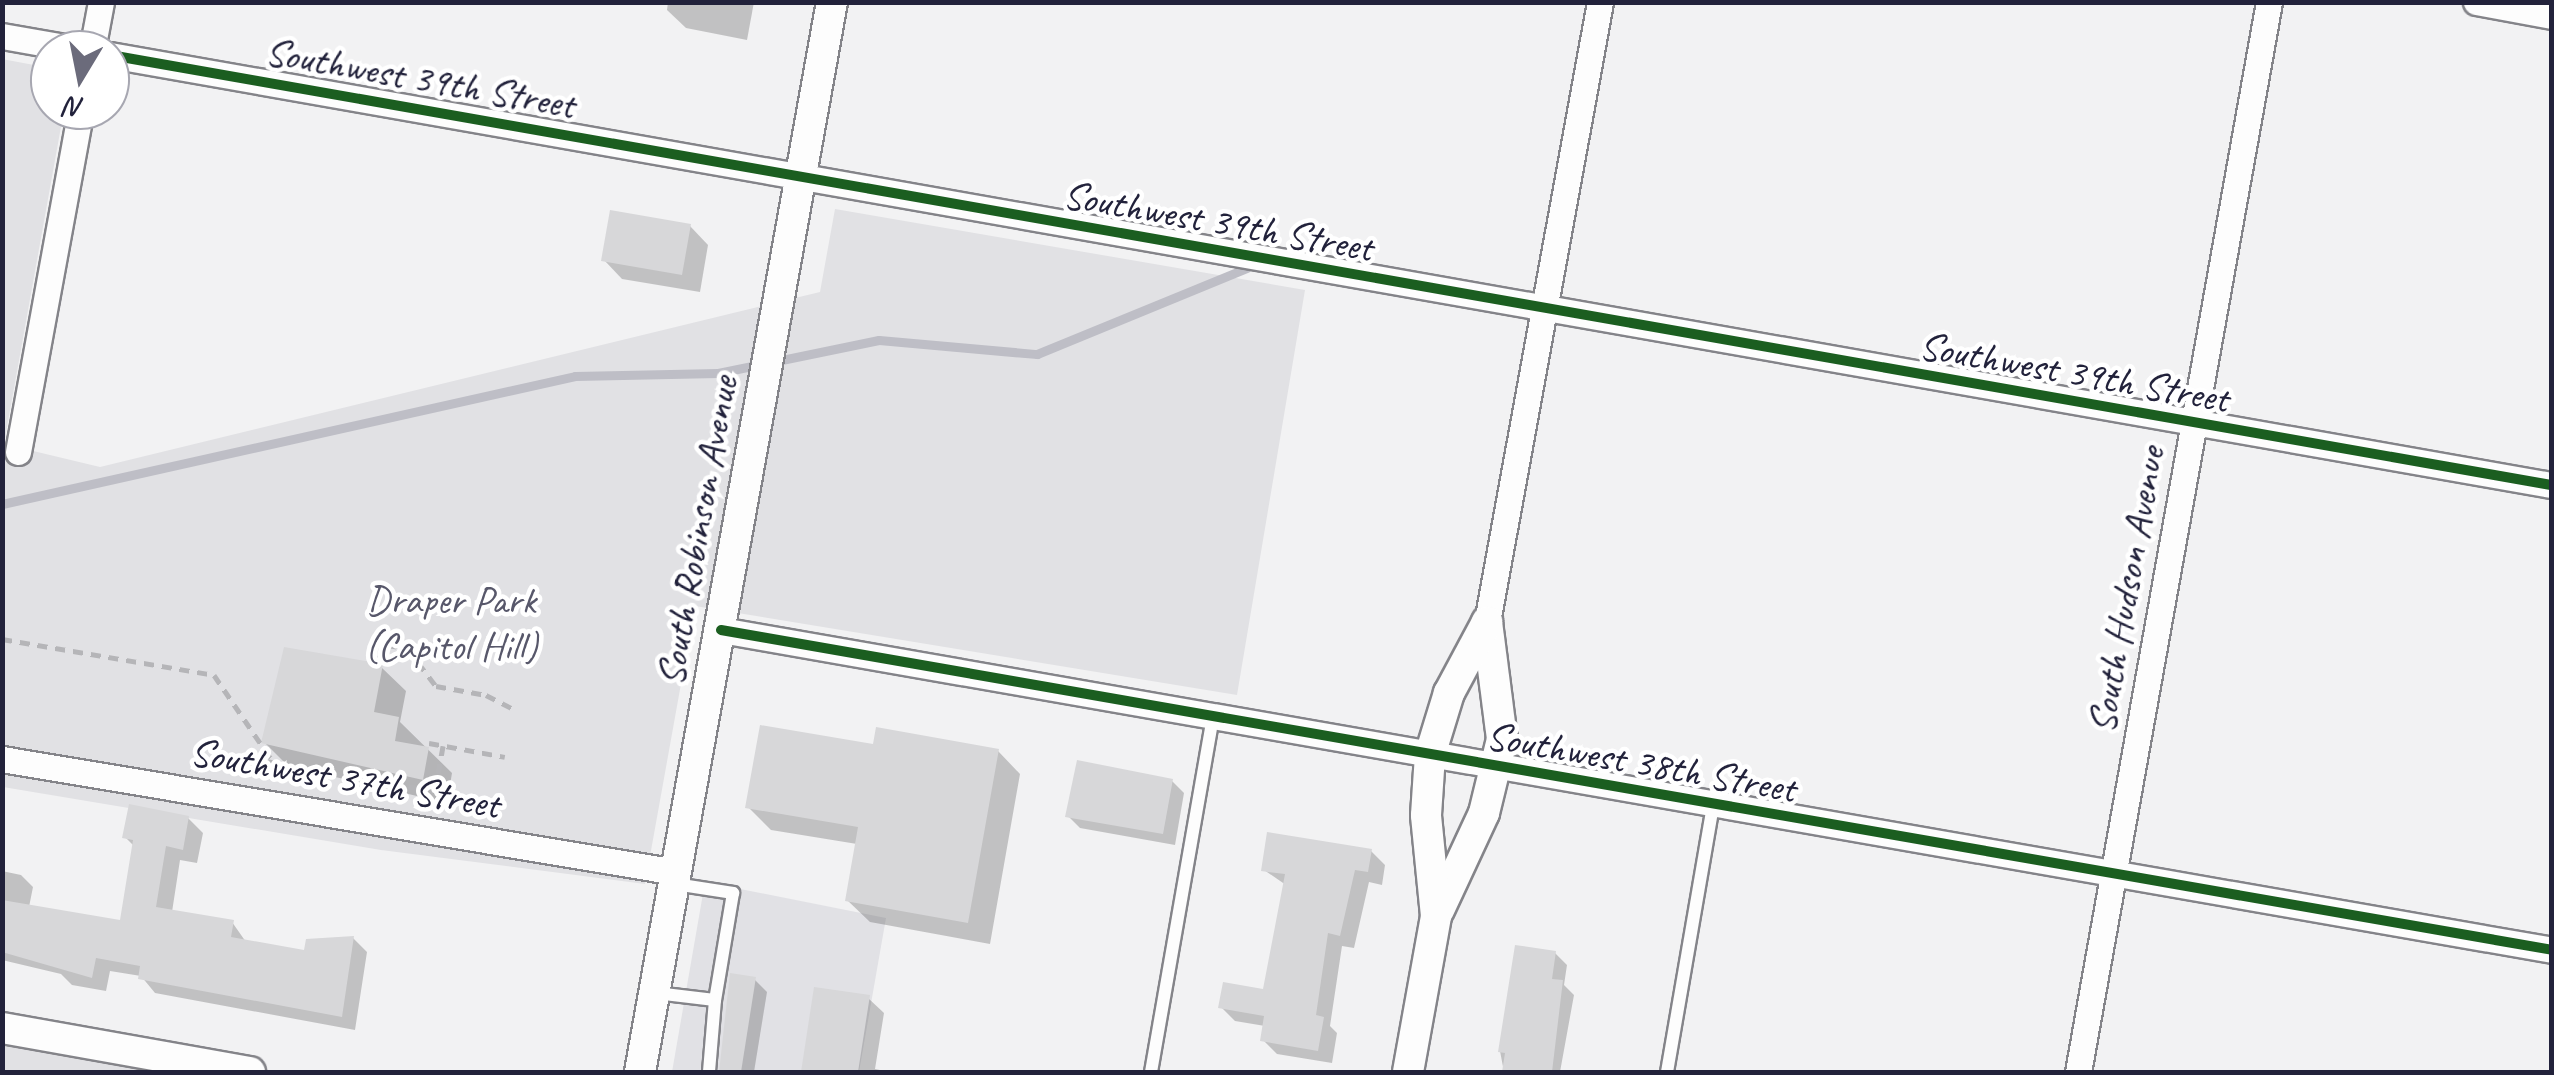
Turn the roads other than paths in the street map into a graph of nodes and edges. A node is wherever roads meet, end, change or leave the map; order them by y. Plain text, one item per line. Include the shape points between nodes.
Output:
1 (101, 2) edge
2 (832, 2) edge
3 (1600, 2) edge
4 (2268, 2) edge
5 (2476, 2) edge
6 (2552, 16) edge
7 (96, 30) edge
8 (2, 36) edge
9 (30, 41) edge
10 (130, 58) edge
11 (77, 130) edge
12 (802, 175) junction
13 (1543, 311) junction
14 (2194, 424) junction
15 (18, 452) dead end
16 (2552, 485) edge
17 (1488, 622) junction
18 (720, 630) junction
19 (1213, 716) junction
20 (1430, 755) junction
21 (2, 758) edge
22 (1496, 767) junction
23 (1713, 805) junction
24 (2114, 875) junction
25 (674, 878) junction
26 (1436, 916) junction
27 (2552, 950) edge
28 (654, 992) junction
29 (715, 1000) junction
30 (2, 1028) edge
31 (250, 1072) edge
32 (640, 1072) edge
33 (709, 1072) edge
34 (1151, 1072) edge
35 (1408, 1072) edge
36 (1666, 1072) edge
37 (2078, 1072) edge

1 - 7 street
2 - 12 street, South Robinson Avenue
3 - 13 street
4 - 14 street, South Hudson Avenue
5 - 6 street
8 - 9 street
10 - 12 street, Southwest 39th Street
11 - 15 street
12 - 13 street, Southwest 39th Street
12 - 18 street, South Robinson Avenue
13 - 14 street, Southwest 39th Street
13 - 17 street
14 - 16 street, Southwest 39th Street
14 - 24 street, South Hudson Avenue
17 - 20 street via 1449,693
17 - 22 street via 1504,720
18 - 19 street, Southwest 38th Street
18 - 25 street, South Robinson Avenue
19 - 20 street, Southwest 38th Street
19 - 34 lane
20 - 22 street, Southwest 38th Street
20 - 26 street via 1426,815
21 - 25 street, Southwest 37th Street
22 - 23 street, Southwest 38th Street
22 - 26 street via 1484,813
23 - 24 street, Southwest 38th Street
23 - 36 lane
24 - 27 street, Southwest 38th Street
24 - 37 street, South Hudson Avenue
25 - 28 street, South Robinson Avenue
25 - 29 lane via 733,893
26 - 35 street
28 - 29 lane
28 - 32 street, South Robinson Avenue
29 - 33 lane
30 - 31 street

